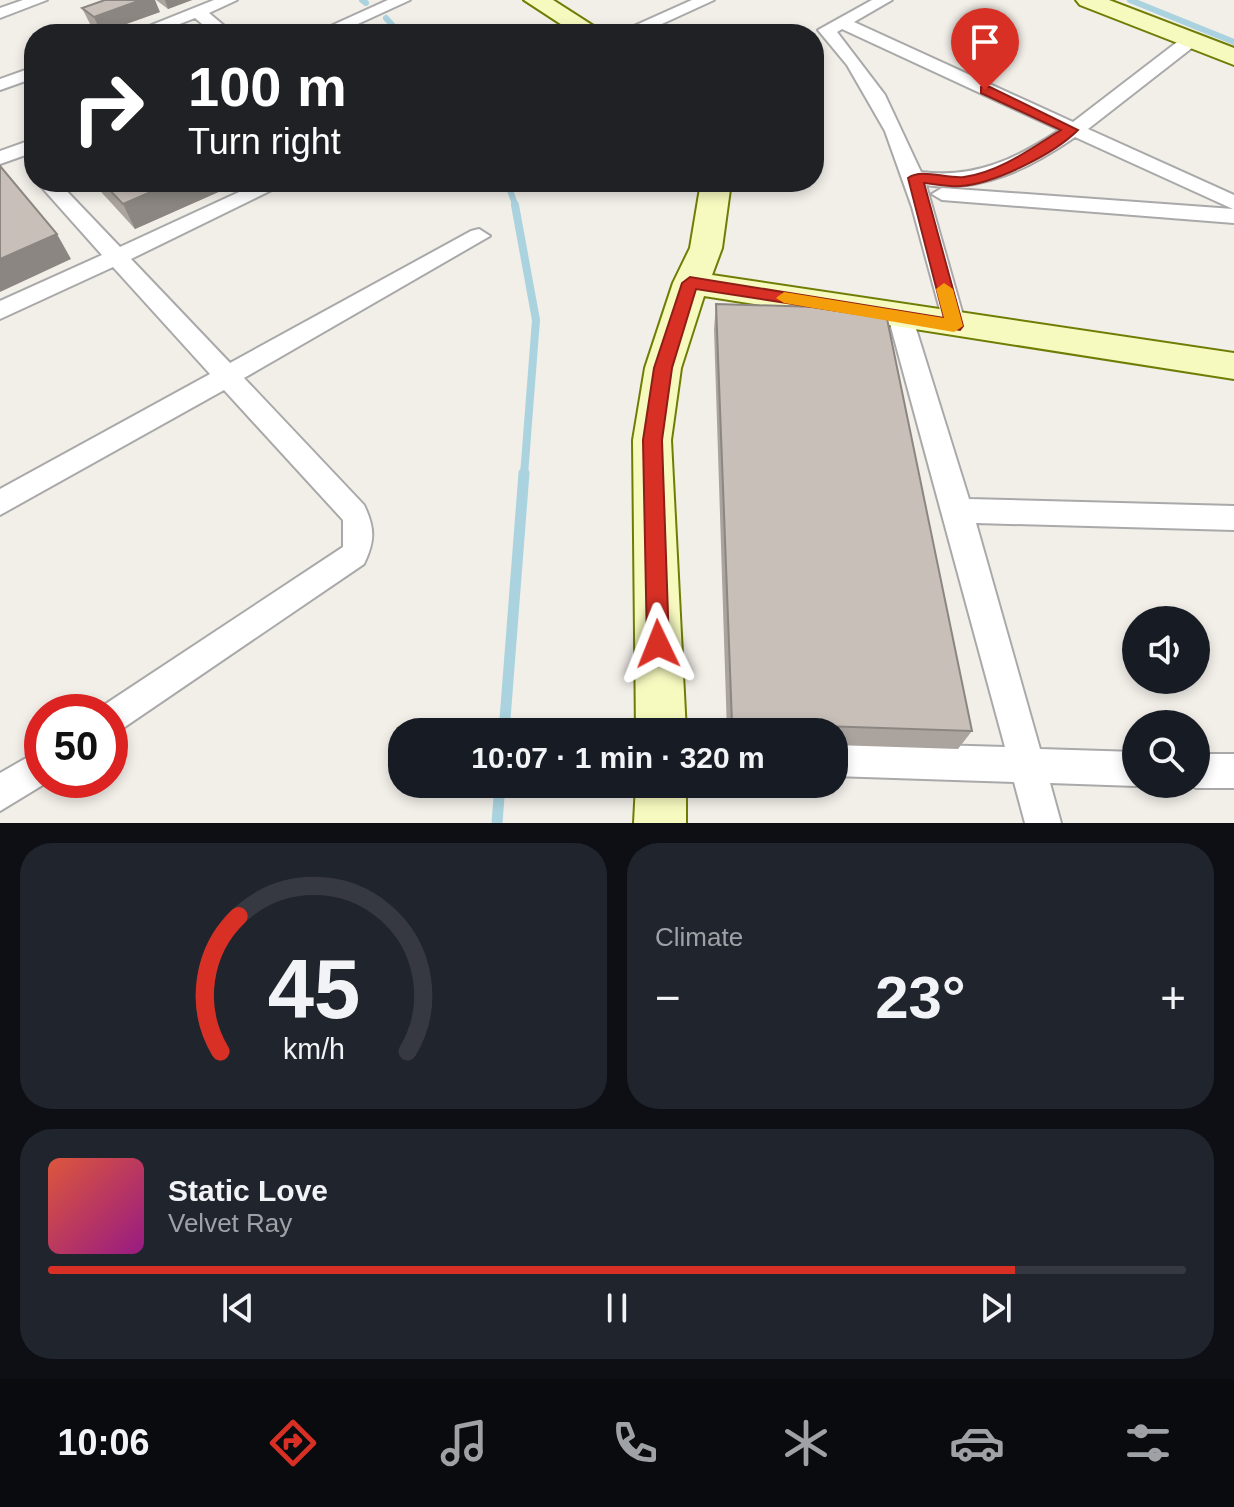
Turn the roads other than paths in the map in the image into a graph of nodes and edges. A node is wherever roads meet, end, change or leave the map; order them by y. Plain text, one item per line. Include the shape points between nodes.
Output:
1 (39, 0) edge
2 (229, 0) edge
3 (402, 0) edge
4 (536, 0) edge
5 (706, 0) edge
6 (884, 0) edge
7 (1088, 0) edge
8 (197, 12) junction
9 (0, 13) edge
10 (165, 24) edge
11 (212, 24) edge
12 (346, 24) edge
13 (577, 24) edge
14 (649, 24) edge
15 (827, 30) edge
16 (1191, 40) junction
17 (1230, 51) edge
18 (24, 76) edge
19 (0, 85) edge
20 (1071, 130) junction
21 (917, 185) junction
22 (57, 192) edge
23 (257, 192) edge
24 (714, 192) edge
25 (1234, 203) edge
26 (1234, 216) edge
27 (479, 236) dead end
28 (119, 256) junction
29 (690, 283) junction
30 (0, 311) edge
31 (900, 316) junction
32 (954, 326) junction
33 (1234, 366) edge
34 (229, 376) junction
35 (0, 503) edge
36 (958, 511) junction
37 (1234, 518) edge
38 (128, 709) edge
39 (661, 718) edge
40 (848, 760) edge
41 (1029, 767) junction
42 (1122, 769) edge
43 (1210, 771) edge
44 (1234, 771) edge
45 (24, 778) edge
46 (0, 793) edge
47 (661, 798) edge
48 (660, 823) edge
49 (1043, 823) edge

1 - 9 street
2 - 8 street
3 - 12 street
4 - 13 main road
5 - 14 street
6 - 15 street
7 - 16 main road
8 - 10 street
8 - 11 street
15 - 20 street
15 - 21 street via 873,85
16 - 17 main road
16 - 20 street
18 - 19 street
20 - 21 street via 986,176
20 - 25 street
21 - 26 street
21 - 32 street
22 - 28 street
23 - 28 street
24 - 29 main road via 706,248
27 - 34 street
28 - 30 street
28 - 34 street
29 - 31 main road
29 - 39 main road via 663,368 652,440
31 - 32 main road
31 - 36 street
32 - 33 main road
34 - 35 street
34 - 38 street via 354,513 361,539 354,555 318,583
36 - 37 street
36 - 41 street
40 - 41 street
41 - 42 street
41 - 49 street
43 - 44 street
45 - 46 street
47 - 48 main road

